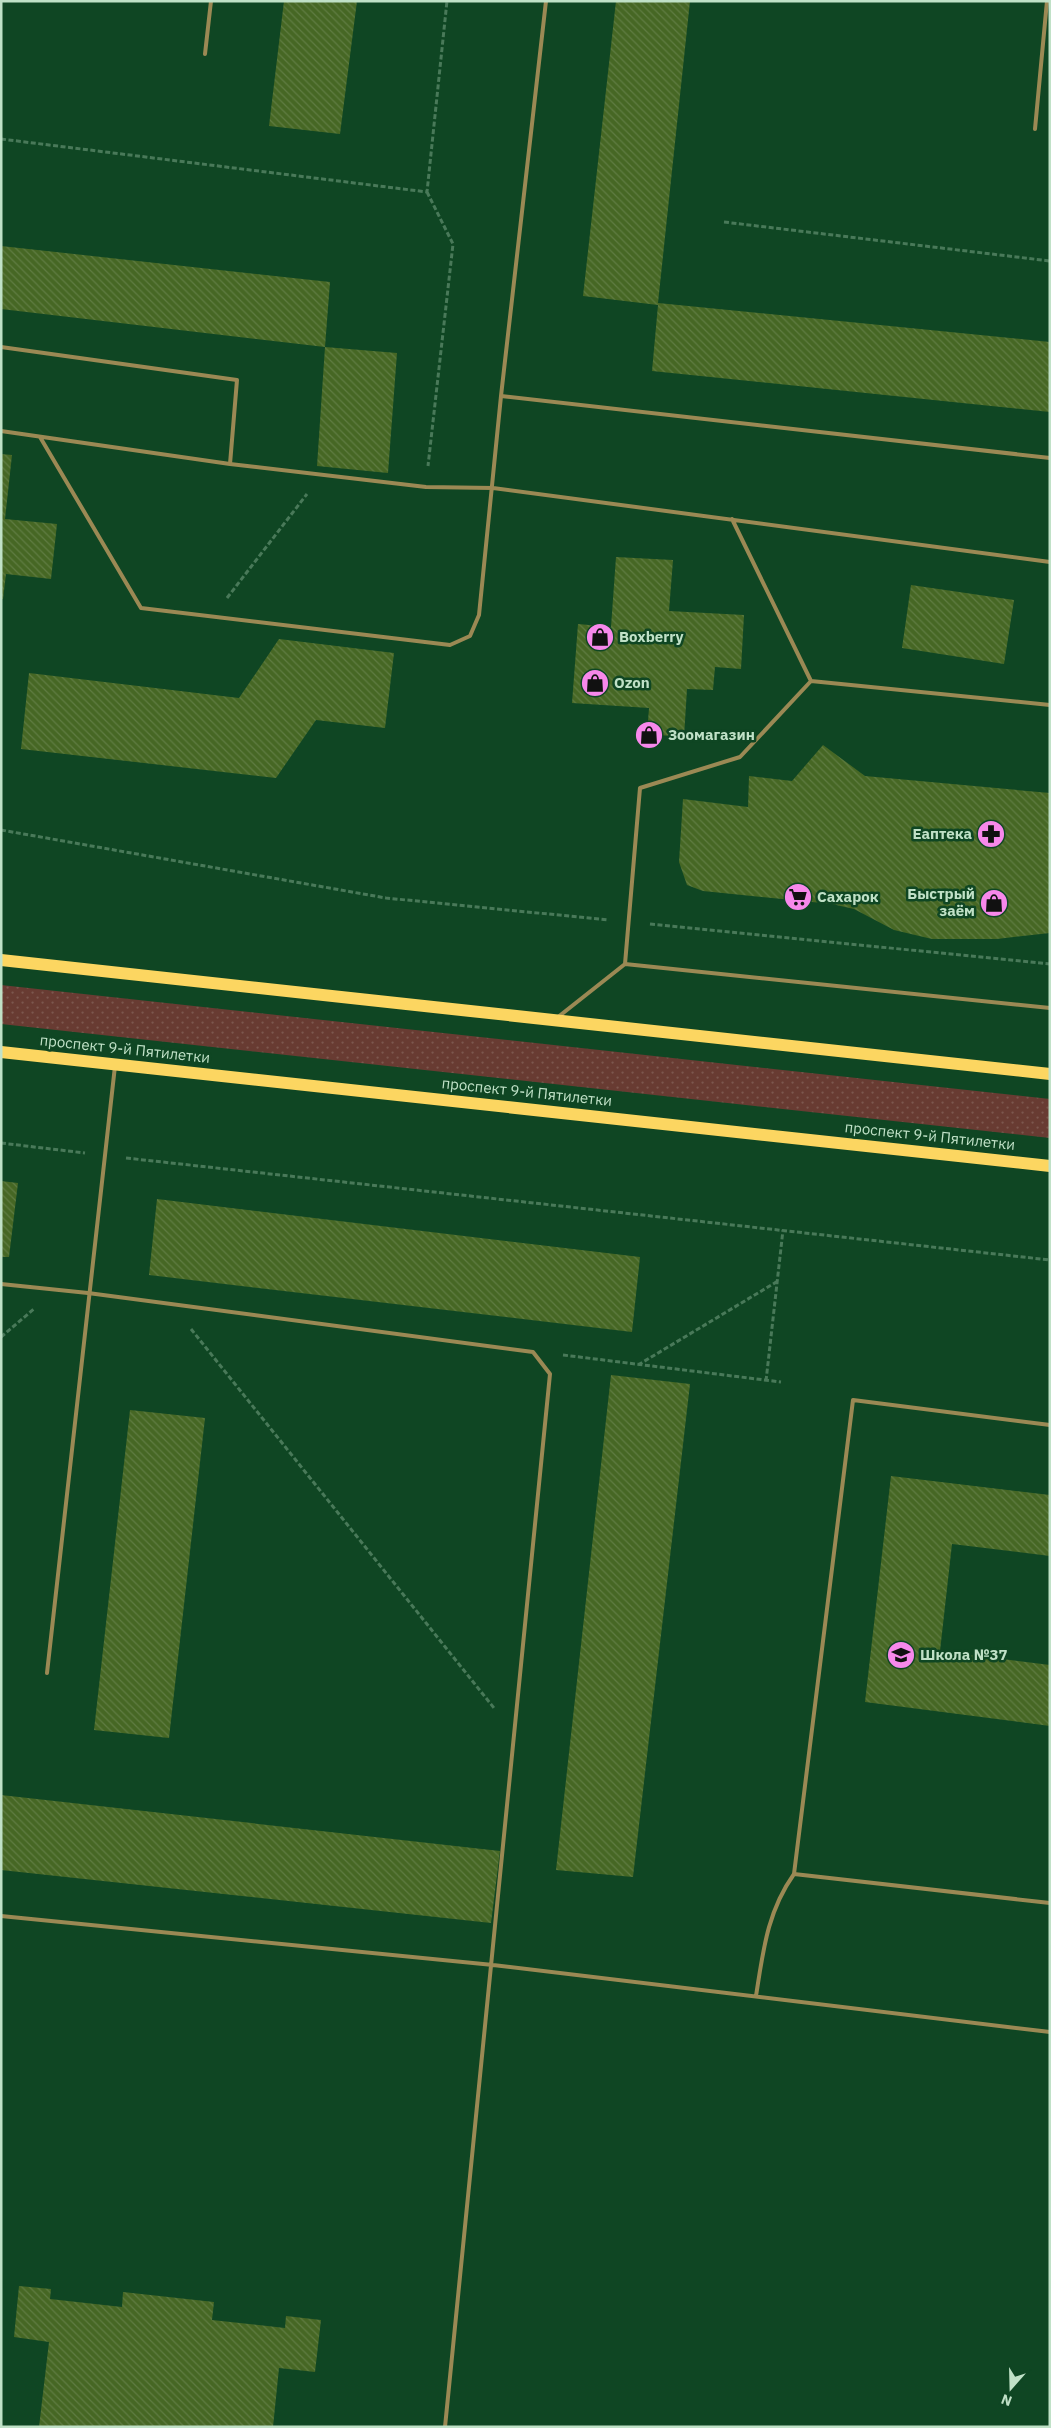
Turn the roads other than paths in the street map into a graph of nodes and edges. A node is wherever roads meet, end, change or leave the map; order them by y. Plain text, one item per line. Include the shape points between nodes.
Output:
1 (211, 1) edge
2 (546, 1) edge
3 (1047, 1) edge
4 (204, 54) dead end
5 (1035, 129) dead end
6 (1, 347) edge
7 (501, 396) junction
8 (1, 431) edge
9 (40, 437) junction
10 (1050, 458) edge
11 (230, 464) junction
12 (493, 488) junction
13 (732, 519) junction
14 (1050, 562) edge
15 (811, 681) junction
16 (1050, 705) edge
17 (1, 960) edge
18 (626, 964) junction
19 (1050, 1008) edge
20 (554, 1020) junction
21 (1, 1052) edge
22 (115, 1064) junction
23 (1050, 1074) edge
24 (1050, 1166) edge
25 (1, 1284) edge
26 (88, 1293) junction
27 (1050, 1425) edge
28 (47, 1673) dead end
29 (794, 1874) junction
30 (1050, 1903) edge
31 (1, 1916) edge
32 (493, 1965) junction
33 (756, 1996) junction
34 (1050, 2032) edge
35 (445, 2427) edge

1 - 4 lane
2 - 7 lane
3 - 5 lane
6 - 11 lane via 238,380
7 - 10 lane
7 - 12 lane
8 - 9 lane
9 - 11 lane
9 - 12 lane via 141,608 450,645 470,636 479,615
11 - 12 lane via 426,487
12 - 13 lane
13 - 14 lane
13 - 15 lane
15 - 16 lane
15 - 18 lane via 740,756 640,788
17 - 20 main road
18 - 19 lane
18 - 20 lane
20 - 23 main road
21 - 22 main road, проспект 9-й Пятилетки
22 - 24 main road, проспект 9-й Пятилетки
22 - 26 lane
25 - 26 lane
26 - 28 lane
26 - 32 lane via 533,1352 550,1374
27 - 29 lane via 853,1400
29 - 30 lane
29 - 33 lane via 784,1887 766,1932
31 - 32 lane
32 - 33 lane
32 - 35 lane
33 - 34 lane

